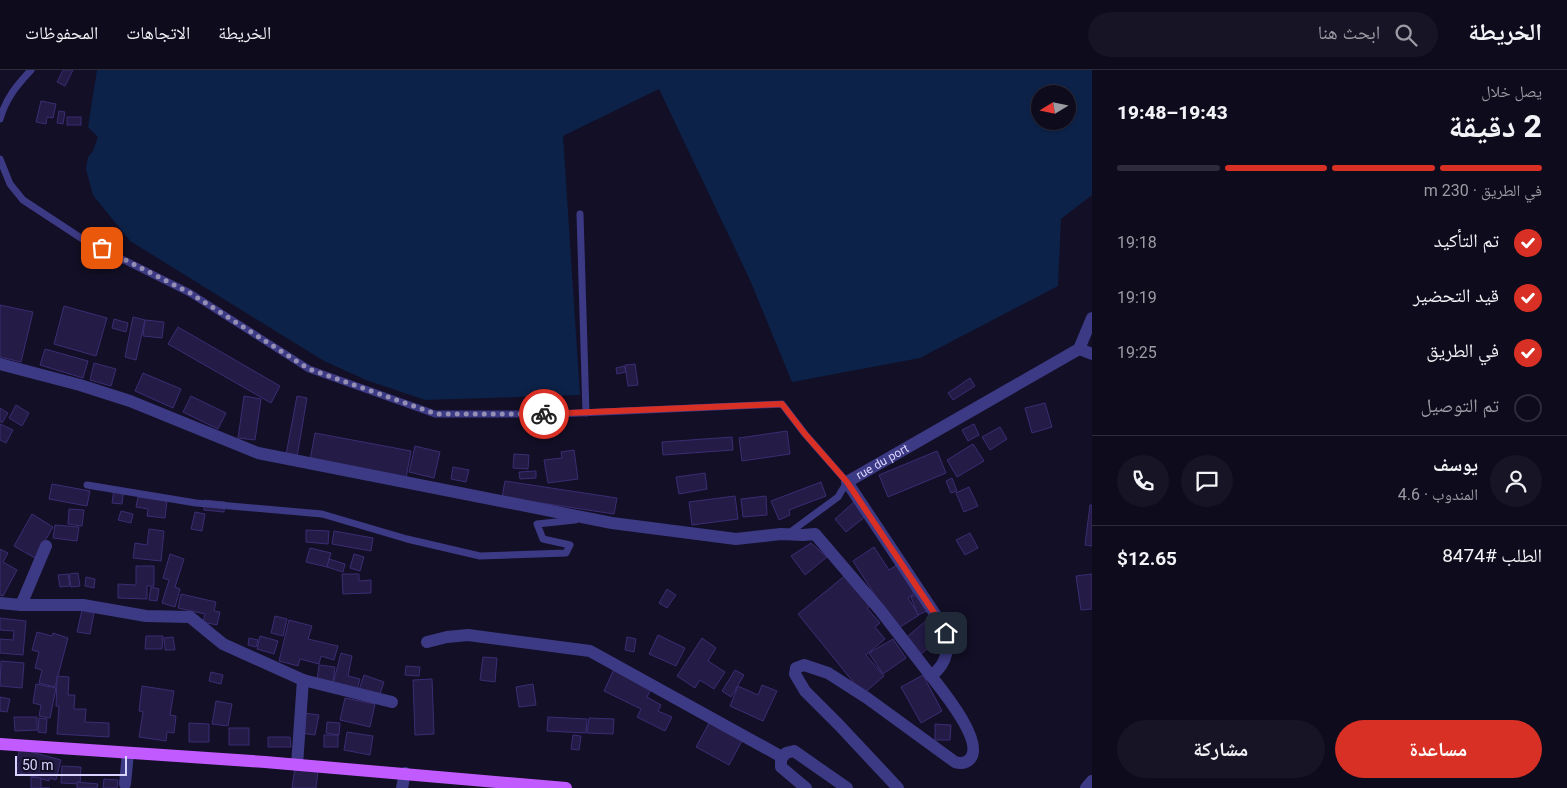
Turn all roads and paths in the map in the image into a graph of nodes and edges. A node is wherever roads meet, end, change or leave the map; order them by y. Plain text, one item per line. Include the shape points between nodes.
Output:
1 (31, 70) edge
2 (0, 119) edge
3 (0, 159) edge
4 (580, 214) dead end
5 (1092, 318) edge
6 (1079, 349) junction
7 (1092, 354) edge
8 (0, 364) edge
9 (586, 413) junction
10 (847, 482) junction
11 (87, 485) dead end
12 (590, 520) junction
13 (789, 534) junction
14 (46, 546) dead end
15 (0, 603) edge
16 (21, 605) junction
17 (427, 642) dead end
18 (931, 676) junction
19 (303, 680) junction
20 (392, 702) dead end
21 (0, 744) edge
22 (128, 753) junction
23 (782, 757) junction
24 (297, 765) junction
25 (405, 773) junction
26 (1092, 781) edge
27 (125, 784) dead end
28 (402, 788) edge
29 (566, 788) edge
30 (806, 788) edge
31 (847, 788) edge
32 (898, 788) edge
33 (1086, 788) edge

1 - 2 lane via 14,88
3 - 9 lane via 10,184 23,200 84,240 190,293 309,369 436,414
4 - 9 lane
5 - 6 street
6 - 7 street
6 - 10 street, rue du port
8 - 12 street via 130,400 258,453
9 - 10 lane via 782,404
10 - 13 lane via 838,497
10 - 18 street, rue du port via 943,626 948,641 946,657
11 - 12 lane via 196,503 322,514 406,539 480,556 566,553 570,544 543,538 537,524
12 - 13 street via 736,538
13 - 18 street via 815,534
14 - 16 street
15 - 16 street
16 - 19 street via 83,606 146,616 190,617 223,644
17 - 23 street via 468,635 590,651
18 - 32 street via 969,732 974,752 964,763 955,762 828,673 804,665 795,672 805,691
19 - 20 street
19 - 24 street
21 - 22 main road
22 - 24 main road
22 - 27 street
23 - 30 street via 782,770
23 - 31 street via 794,751
24 - 25 main road
25 - 28 street
25 - 29 main road
26 - 33 street

